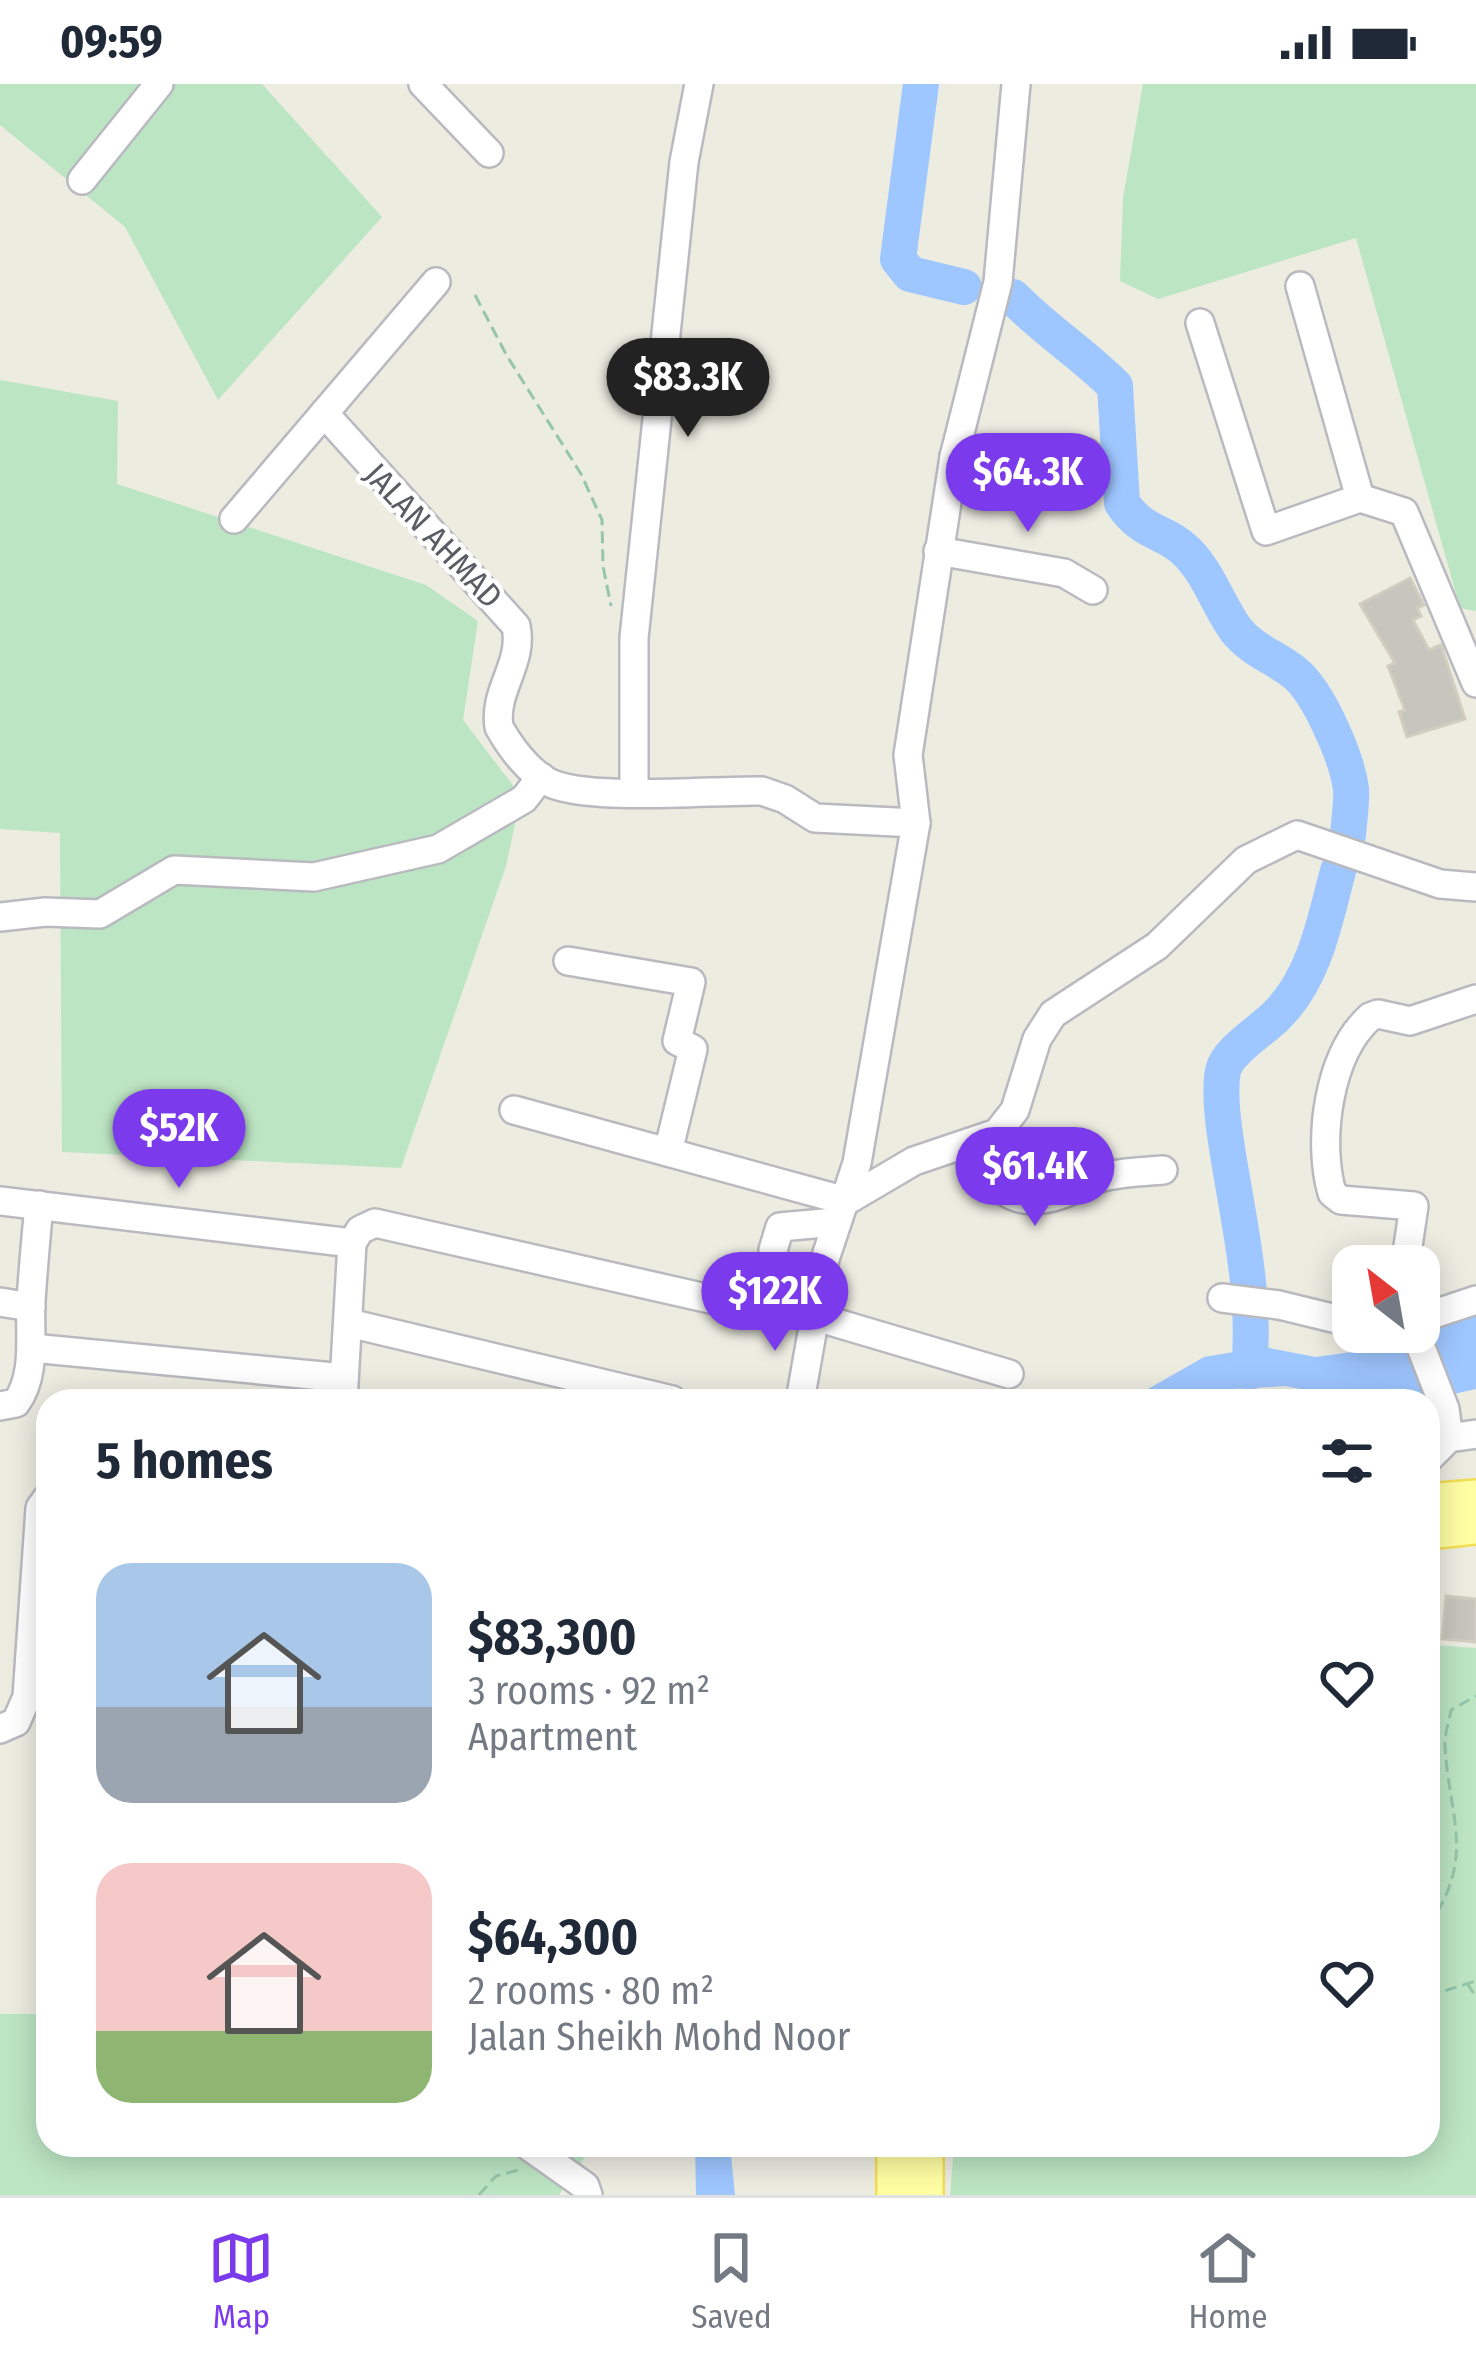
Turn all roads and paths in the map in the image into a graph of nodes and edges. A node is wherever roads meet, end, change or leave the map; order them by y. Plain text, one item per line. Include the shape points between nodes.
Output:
1 (159, 84) edge
2 (423, 84) edge
3 (699, 84) edge
4 (1016, 84) edge
5 (489, 153) dead end
6 (82, 180) dead end
7 (436, 282) dead end
8 (1300, 286) dead end
9 (475, 295) dead end
10 (1200, 323) dead end
11 (323, 413) junction
12 (1087, 453) dead end
13 (954, 457) junction
14 (1360, 498) junction
15 (234, 519) dead end
16 (938, 551) junction
17 (1093, 590) dead end
18 (634, 638) junction
19 (1476, 683) edge
20 (541, 778) junction
21 (634, 791) junction
22 (916, 823) junction
23 (1476, 887) edge
24 (0, 917) edge
25 (568, 961) dead end
26 (1476, 999) edge
27 (514, 1110) dead end
28 (979, 1141) junction
29 (668, 1152) junction
30 (1163, 1170) dead end
31 (0, 1201) edge
32 (39, 1205) junction
33 (840, 1212) junction
34 (352, 1244) junction
35 (1409, 1245) edge
36 (1229, 1298) dead end
37 (710, 1299) dead end
38 (1476, 1300) edge
39 (0, 1302) edge
40 (816, 1302) junction
41 (31, 1307) junction
42 (1440, 1312) edge
43 (1332, 1318) edge
44 (349, 1323) junction
45 (32, 1348) junction
46 (1423, 1353) edge
47 (1009, 1374) dead end
48 (344, 1389) edge
49 (626, 1389) edge
50 (802, 1389) edge
51 (1436, 1389) edge
52 (1440, 1398) edge
53 (0, 1406) edge
54 (1463, 1436) edge
55 (1476, 1497) edge
56 (1440, 1500) edge
57 (1476, 1527) edge
58 (1440, 1531) edge
59 (36, 1566) edge
60 (1476, 1696) edge
61 (0, 1729) edge
62 (1440, 1913) edge
63 (1476, 1981) edge
64 (1467, 1983) junction
65 (1440, 1992) edge
66 (1476, 1997) edge
67 (543, 2157) edge
68 (894, 2157) edge
69 (926, 2157) edge
70 (588, 2195) edge
71 (894, 2195) edge
72 (926, 2195) edge

1 - 6 street
2 - 5 street
3 - 18 street
4 - 13 street via 998,282
7 - 11 street
8 - 14 street
9 - 18 path via 581,474 602,520 610,605
10 - 14 street via 1266,531
11 - 15 street
11 - 20 street, JALAN AHMAD via 516,626 518,658 497,716
12 - 13 street
13 - 16 street
14 - 19 street via 1404,512
16 - 17 street via 1064,573
16 - 22 street via 908,754
18 - 21 street
20 - 21 street
20 - 24 street via 524,799 438,849 314,877 174,871 100,914
21 - 22 street via 762,791 815,818
22 - 33 street via 856,1163
23 - 28 street via 1440,884 1297,835 1246,860 1157,946 1053,1014 1015,1110
25 - 29 street via 691,982 677,1041 693,1049
26 - 35 street via 1410,1021 1370,1017 1339,1064 1327,1102 1332,1193 1414,1206
27 - 29 street
28 - 30 street via 1000,1191 1022,1198
28 - 33 street via 914,1161
29 - 33 street
31 - 32 street
32 - 34 street
32 - 41 street
33 - 40 street
33 - 40 street via 781,1227 773,1250
34 - 37 street via 375,1223
34 - 44 street
36 - 43 street
38 - 42 street
39 - 41 street
40 - 47 street
40 - 50 street
41 - 45 street
44 - 48 street
44 - 49 street
45 - 48 street
45 - 53 street via 22,1395
46 - 51 street
52 - 54 street
55 - 56 main road
57 - 58 main road
59 - 61 street via 27,1697 16,1722
60 - 62 path via 1451,1710 1444,1744 1462,1830 1460,1876
63 - 64 path
64 - 65 path
64 - 66 path
67 - 70 street
68 - 71 main road
69 - 72 main road

